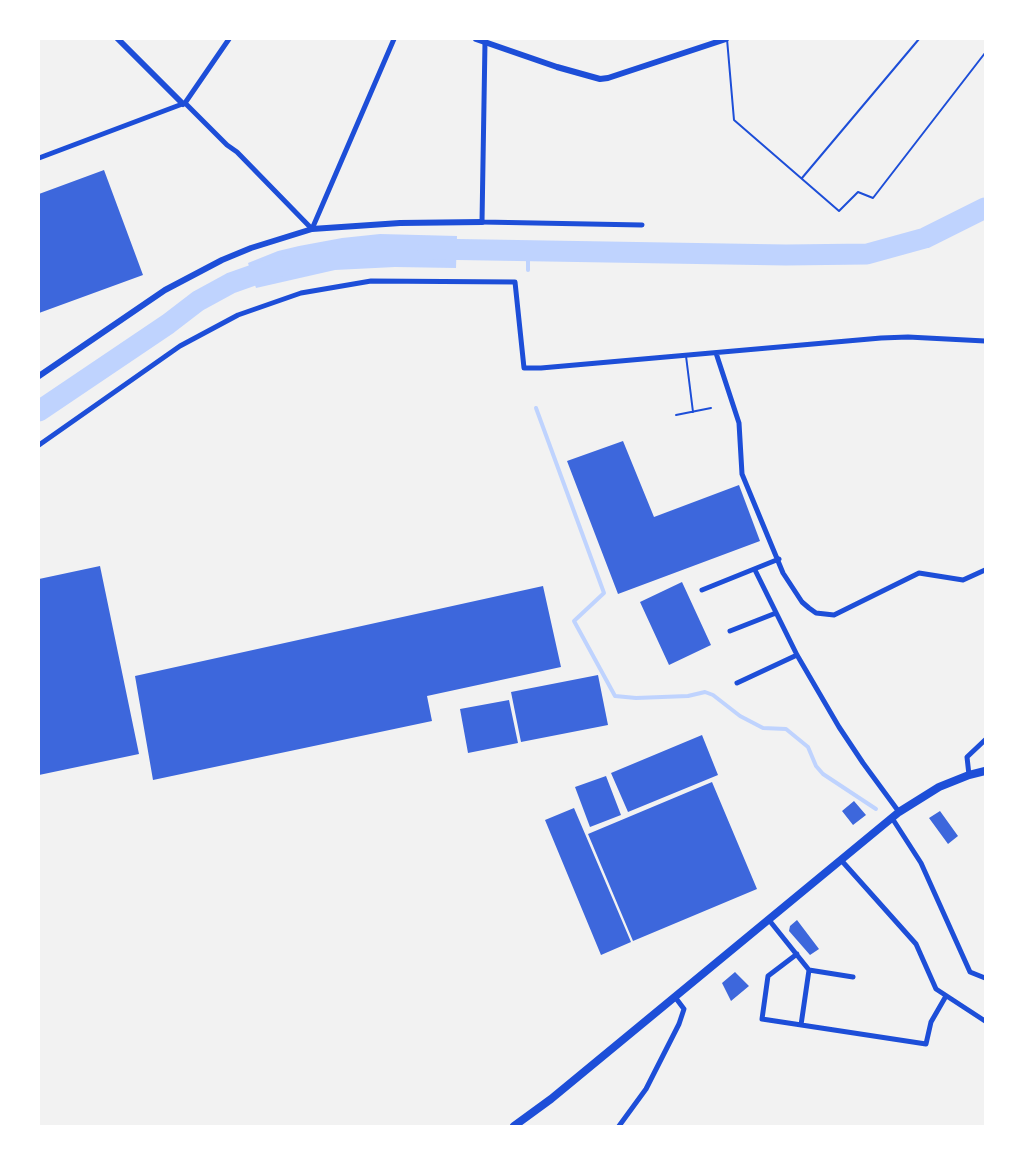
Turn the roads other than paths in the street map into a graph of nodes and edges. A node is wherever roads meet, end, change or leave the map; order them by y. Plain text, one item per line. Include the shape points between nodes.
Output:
1 (118, 39) edge
2 (229, 39) edge
3 (394, 39) edge
4 (476, 39) edge
5 (726, 39) edge
6 (919, 39) edge
7 (485, 42) junction
8 (985, 53) edge
9 (184, 104) junction
10 (39, 158) edge
11 (802, 178) junction
12 (482, 222) junction
13 (642, 225) dead end
14 (312, 229) junction
15 (985, 341) edge
16 (716, 353) junction
17 (686, 356) junction
18 (39, 376) edge
19 (711, 408) dead end
20 (693, 412) junction
21 (676, 415) dead end
22 (39, 445) edge
23 (779, 560) junction
24 (755, 570) junction
25 (985, 570) edge
26 (702, 590) dead end
27 (776, 613) junction
28 (730, 631) dead end
29 (797, 655) junction
30 (737, 683) dead end
31 (985, 740) edge
32 (985, 771) edge
33 (969, 775) junction
34 (899, 812) junction
35 (892, 818) junction
36 (841, 860) junction
37 (769, 920) junction
38 (797, 954) junction
39 (810, 970) junction
40 (853, 978) dead end
41 (985, 978) edge
42 (946, 996) junction
43 (675, 998) junction
44 (985, 1021) edge
45 (801, 1024) junction
46 (518, 1125) edge
47 (619, 1126) edge

1 - 9 street
2 - 9 street
3 - 14 street
4 - 7 street
5 - 7 street via 600,79
5 - 11 lane via 734,120
6 - 11 lane
7 - 12 street
8 - 11 lane via 873,198 858,192 839,211
9 - 10 street
9 - 14 street
12 - 13 street
12 - 14 street
14 - 18 street via 222,260 189,276
15 - 16 street via 908,337
16 - 17 street
16 - 23 street via 739,423 742,474
17 - 20 lane
17 - 22 street via 524,368 515,282 392,280 350,284 280,299 211,328
19 - 20 lane
20 - 21 lane
23 - 24 street
23 - 25 street via 802,602 825,615 834,615 919,573 963,580
24 - 26 street
24 - 27 street
27 - 28 street
27 - 29 street
29 - 30 street
29 - 34 street via 857,754
31 - 33 street via 967,757
32 - 33 main road
33 - 34 main road via 939,787
34 - 35 main road
35 - 36 main road
35 - 41 street via 925,871 970,972
36 - 37 main road
36 - 42 street via 916,944 936,989
37 - 38 street
37 - 43 main road
38 - 39 street
38 - 45 street via 768,976 762,1018
39 - 40 street
39 - 45 street
42 - 44 street
42 - 45 street via 931,1022 926,1044
43 - 46 main road
43 - 47 street via 684,1009 679,1024 646,1089

